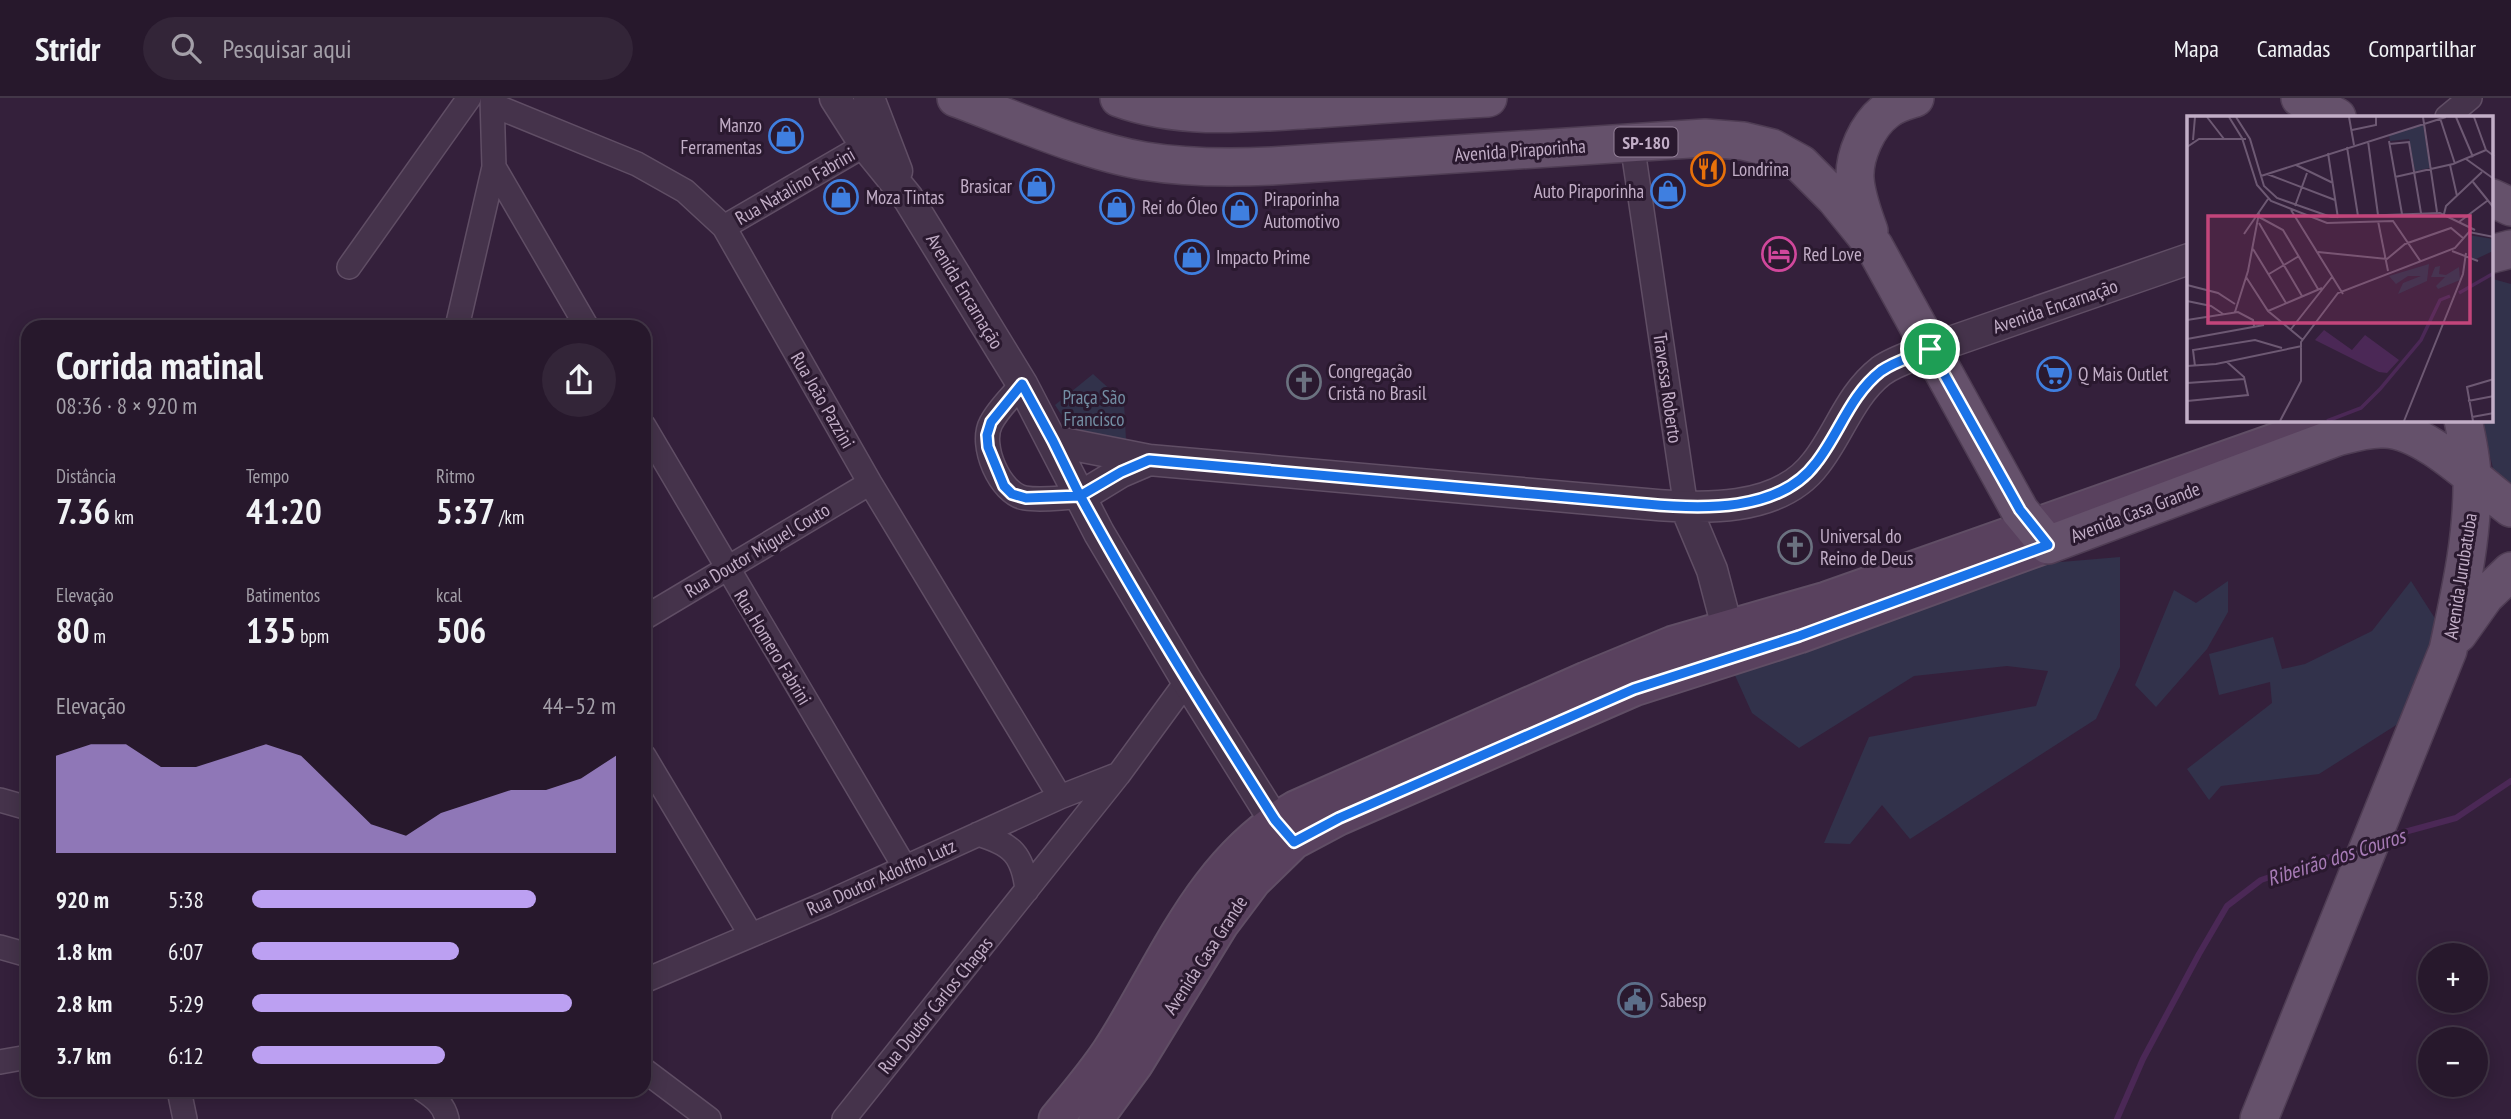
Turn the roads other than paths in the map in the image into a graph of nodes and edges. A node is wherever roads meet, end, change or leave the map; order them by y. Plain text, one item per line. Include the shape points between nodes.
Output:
1 (469, 98) edge
2 (835, 98) edge
3 (869, 98) edge
4 (956, 98) edge
5 (1119, 98) edge
6 (1488, 98) edge
7 (1916, 98) edge
8 (2300, 98) edge
9 (2470, 98) edge
10 (1438, 99) edge
11 (493, 102) edge
12 (1246, 105) edge
13 (2335, 116) edge
14 (2448, 116) edge
15 (1632, 143) junction
16 (865, 145) junction
17 (1297, 165) junction
18 (494, 167) junction
19 (908, 198) junction
20 (2494, 199) edge
21 (2511, 208) edge
22 (724, 227) junction
23 (1874, 246) junction
24 (2511, 249) edge
25 (2494, 253) edge
26 (2187, 260) edge
27 (349, 267) dead end
28 (459, 320) edge
29 (583, 320) edge
30 (1930, 349) junction
31 (1022, 384) junction
32 (2328, 422) edge
33 (2463, 422) edge
34 (651, 438) edge
35 (1053, 441) junction
36 (1149, 460) junction
37 (2472, 477) junction
38 (870, 483) junction
39 (1080, 496) junction
40 (1686, 508) junction
41 (2511, 508) edge
42 (2040, 535) junction
43 (726, 568) junction
44 (2511, 571) edge
45 (651, 614) edge
46 (1727, 627) junction
47 (2448, 650) junction
48 (1187, 681) junction
49 (651, 768) edge
50 (1119, 775) junction
51 (1060, 797) junction
52 (0, 800) edge
53 (21, 806) edge
54 (1284, 831) junction
55 (978, 834) junction
56 (904, 866) junction
57 (1027, 890) junction
58 (751, 935) junction
59 (0, 947) edge
60 (21, 953) edge
61 (651, 978) edge
62 (21, 1058) edge
63 (0, 1062) edge
64 (651, 1075) edge
65 (180, 1097) edge
66 (434, 1097) edge
67 (185, 1119) edge
68 (447, 1119) edge
69 (709, 1119) edge
70 (844, 1119) edge
71 (1056, 1119) edge
72 (1096, 1119) edge
73 (2259, 1119) edge

1 - 27 street
2 - 16 street, Avenida Encarnação
3 - 19 street, Avenida Encarnação
4 - 17 main road, Avenida Piraporinha / SP-180 via 1141,161 1220,168
5 - 12 main road via 1181,112
6 - 10 main road
7 - 23 main road via 1879,117 1856,160 1856,190
8 - 13 main road
9 - 14 street
10 - 12 main road
11 - 18 street
11 - 22 street, Rua João Pazzini via 636,164 685,191
12 - 17 main road via 1268,139
15 - 17 main road, Avenida Piraporinha / SP-180
15 - 23 main road, Avenida Piraporinha / SP-180 via 1726,139 1772,148 1814,176
15 - 40 street, Travessa Roberto
16 - 19 street, Avenida Encarnação
16 - 22 street, Rua Natalino Fabrini
18 - 28 street
18 - 29 street
19 - 31 street, Avenida Encarnação
20 - 21 main road
22 - 38 street, Rua João Pazzini
23 - 30 main road, Avenida Piraporinha / SP-180
24 - 25 main road
26 - 30 street, Avenida Encarnação
30 - 40 street, Avenida Encarnação via 1894,364 1870,381 1817,463 1789,487 1742,503
30 - 42 main road, Avenida Piraporinha / SP-180 via 2020,510
31 - 35 street, Avenida Encarnação
31 - 39 street, Avenida Encarnação via 991,422 987,435 1004,486 1026,498
32 - 42 main road, Avenida Casa Grande
33 - 37 main road, Avenida Jurubatuba
34 - 43 street, Rua Homero Fabrini
35 - 36 street, Avenida Encarnação
35 - 39 street
36 - 39 street, Avenida Encarnação
36 - 40 street, Avenida Encarnação
37 - 41 main road
37 - 42 main road, Avenida Casa Grande via 2407,433 2363,430
37 - 47 main road, Avenida Jurubatuba via 2468,548
38 - 43 street, Rua Doutor Miguel Couto
38 - 51 street, Rua João Pazzini
39 - 48 street
40 - 46 street, Travessa Roberto via 1712,570
42 - 46 main road, Avenida Casa Grande
42 - 54 main road, Avenida Casa Grande via 1822,628 1634,689 1339,818
43 - 45 street, Rua Doutor Miguel Couto
43 - 56 street, Rua Homero Fabrini
44 - 47 main road, Avenida Jurubatuba via 2485,596
46 - 54 main road, Avenida Casa Grande via 1641,655 1326,792
47 - 73 main road, Avenida Jurubatuba
48 - 50 street, Rua Doutor Carlos Chagas
48 - 54 street
49 - 58 street
50 - 51 street, Rua Doutor Adolfho Lutz
50 - 57 street, Rua Doutor Carlos Chagas
51 - 55 street, Rua Doutor Adolfho Lutz
52 - 53 street
54 - 71 main road, Avenida Casa Grande via 1251,838 1204,891 1108,1052
54 - 72 main road, Avenida Casa Grande via 1281,852 1221,925 1136,1065
55 - 56 street, Rua Doutor Adolfho Lutz
55 - 57 street via 1009,847 1021,860
56 - 58 street, Rua Doutor Adolfho Lutz
57 - 70 street, Rua Doutor Carlos Chagas
58 - 61 street, Rua Doutor Adolfho Lutz
59 - 60 street
62 - 63 street
64 - 69 street
65 - 67 street
66 - 68 street

